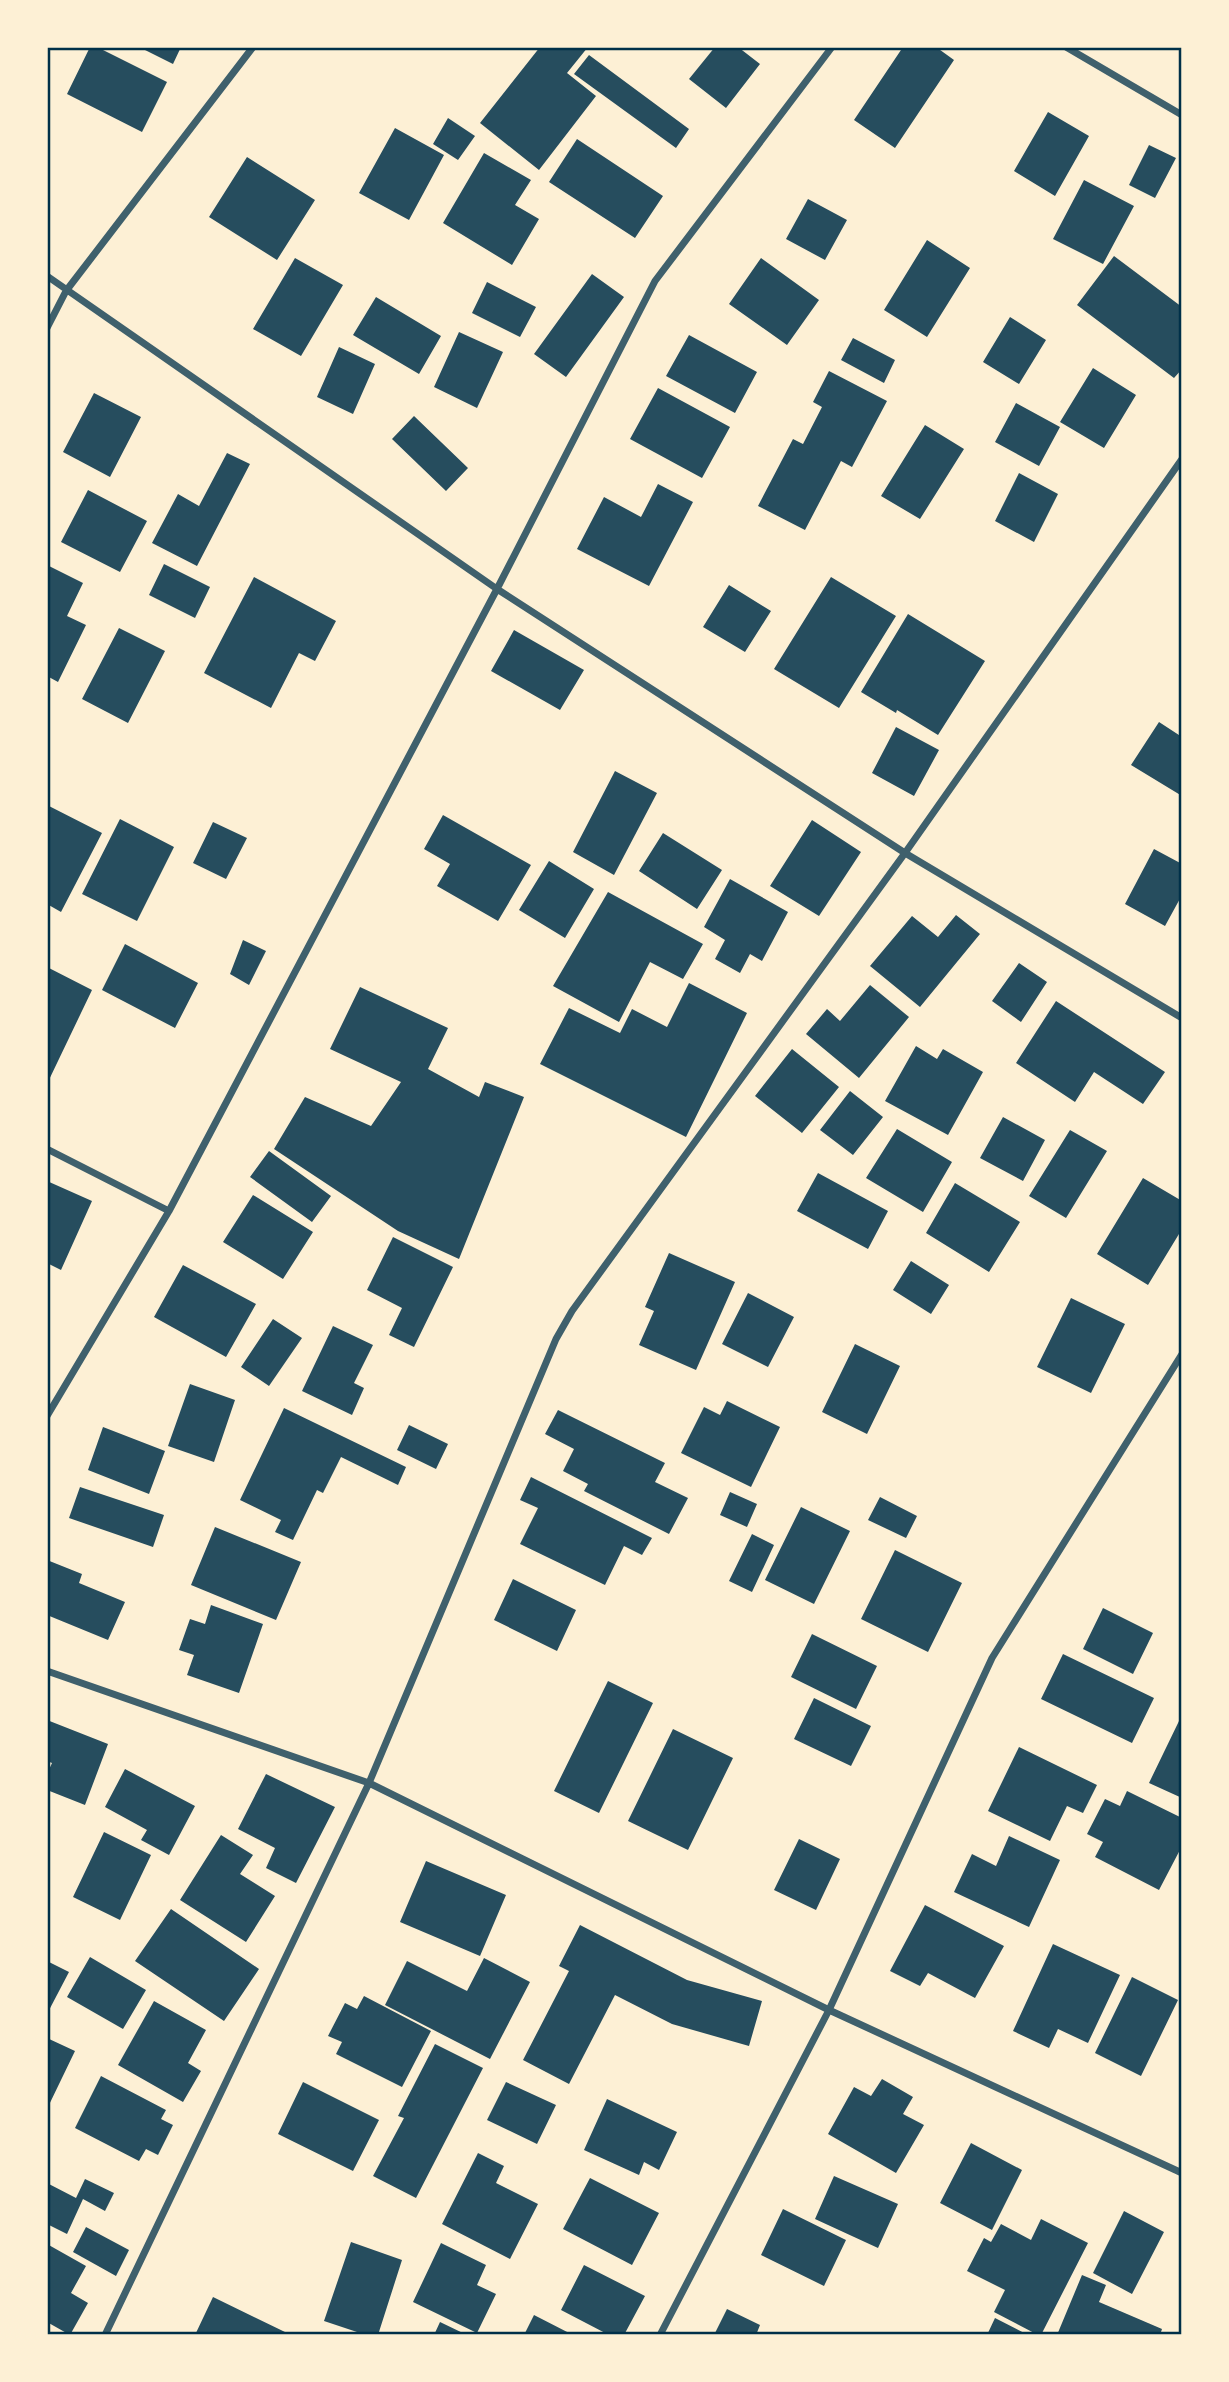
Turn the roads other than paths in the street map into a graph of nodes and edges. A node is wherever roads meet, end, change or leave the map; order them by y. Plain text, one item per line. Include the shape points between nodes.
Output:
1 (253, 47) edge
2 (832, 47) edge
3 (1066, 47) edge
4 (1182, 115) edge
5 (47, 276) edge
6 (66, 291) junction
7 (47, 328) edge
8 (1182, 459) edge
9 (496, 589) junction
10 (905, 853) junction
11 (1182, 1018) edge
12 (47, 1149) edge
13 (169, 1211) junction
14 (1182, 1354) edge
15 (47, 1416) edge
16 (47, 1671) edge
17 (369, 1783) junction
18 (829, 2010) junction
19 (1182, 2173) edge
20 (105, 2335) edge
21 (660, 2335) edge

1 - 6 street
2 - 9 street via 655,281
3 - 4 street
5 - 6 street
6 - 7 street
6 - 9 street
8 - 10 street
9 - 10 street
9 - 13 street
10 - 11 street
10 - 17 street via 572,1311 556,1339
12 - 13 street
13 - 15 street
14 - 18 street via 992,1658
16 - 17 street
17 - 18 street
17 - 20 street
18 - 19 street
18 - 21 street

